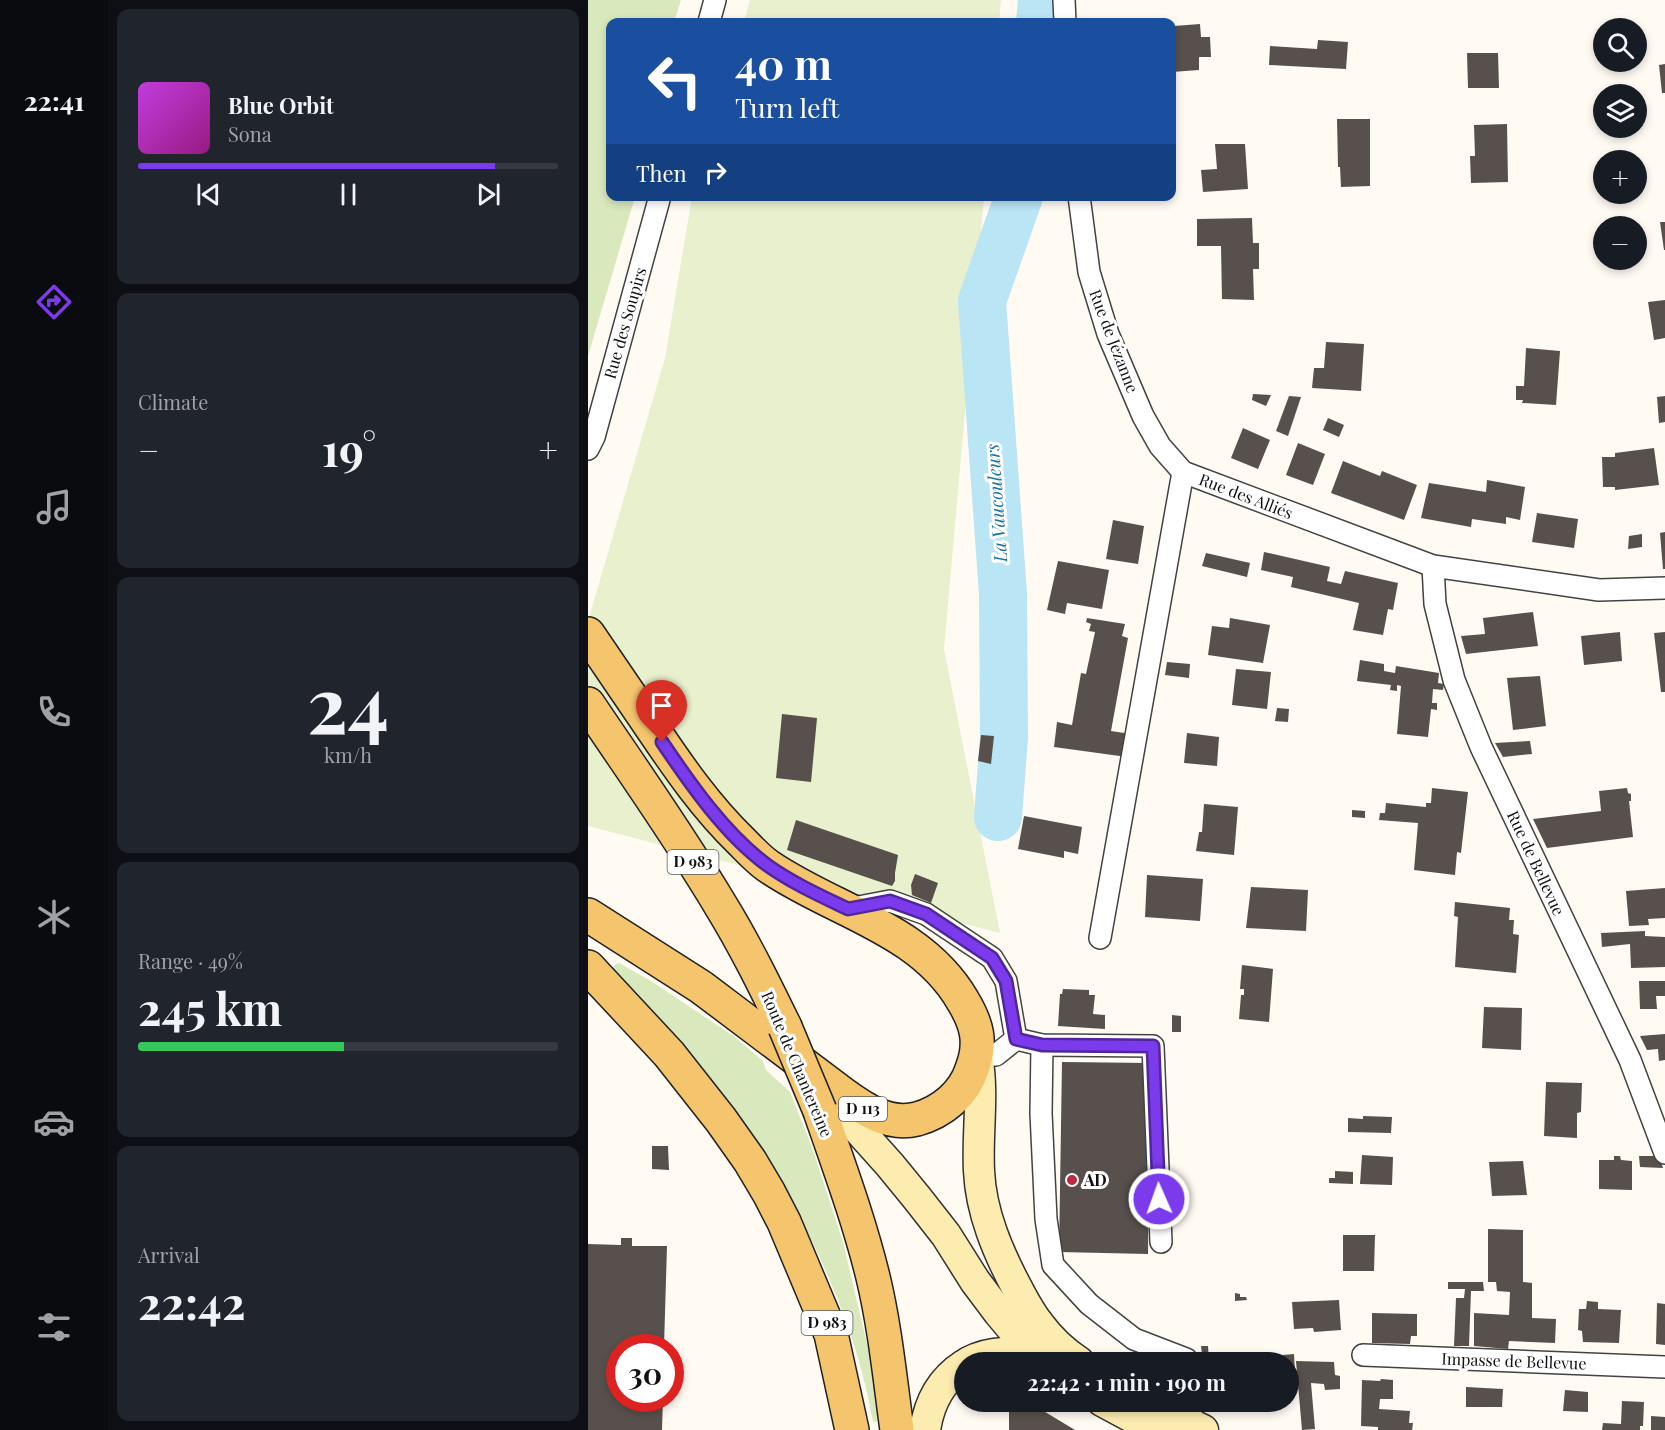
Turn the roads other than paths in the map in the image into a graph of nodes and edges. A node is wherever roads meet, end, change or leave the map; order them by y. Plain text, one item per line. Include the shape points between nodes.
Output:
1 (715, 0) edge
2 (1064, 0) edge
3 (710, 18) edge
4 (1065, 18) edge
5 (659, 201) edge
6 (1081, 201) edge
7 (588, 449) edge
8 (1183, 472) junction
9 (1433, 566) junction
10 (1665, 588) edge
11 (588, 634) edge
12 (588, 704) edge
13 (848, 909) junction
14 (588, 915) edge
15 (1100, 938) dead end
16 (588, 967) edge
17 (745, 1020) junction
18 (1016, 1039) junction
19 (1042, 1045) junction
20 (977, 1056) junction
21 (1665, 1153) edge
22 (1161, 1242) dead end
23 (1036, 1352) edge
24 (1067, 1352) edge
25 (1168, 1352) edge
26 (1363, 1355) dead end
27 (1665, 1367) edge
28 (954, 1373) edge
29 (1122, 1412) edge
30 (1170, 1412) edge
31 (1193, 1421) edge
32 (852, 1430) edge
33 (897, 1430) edge
34 (925, 1430) edge
35 (1156, 1430) edge

1 - 3 street
2 - 4 street
5 - 7 street, Rue des Soupirs
6 - 8 street, Rue de Jézanne via 1089,272 1108,334 1143,416 1160,446
8 - 9 street, Rue des Alliés
8 - 15 street, Rue des Alliés
9 - 10 street, Rue des Alliés via 1599,590
9 - 21 street, Rue de Bellevue via 1435,604 1454,680 1481,747 1630,1060
11 - 13 main road, D 113 via 686,778 737,837 768,865
12 - 33 main road, Route de Chantereine / D 983, bridge via 721,906 785,1026 852,1202 873,1278
13 - 18 street via 890,901 926,914 992,958 1006,981
13 - 20 main road, D 113 via 898,936 937,967 973,1019
14 - 17 main road, D 113
16 - 32 main road, D 983 via 669,1054 721,1120 769,1192 831,1334
17 - 20 main road, D 113 via 862,1108 892,1120 918,1119 942,1108 963,1087
17 - 23 main road, D 113 via 830,1098 890,1165 946,1235 999,1313
18 - 19 street
18 - 20 street via 996,1055
19 - 22 street via 1153,1046
19 - 25 street via 1042,1148 1053,1264 1089,1304 1134,1339
20 - 24 main road, D 113 via 981,1089 979,1171 987,1222 1038,1323
26 - 27 street, Impasse de Bellevue
28 - 34 main road via 935,1396
29 - 35 main road
30 - 31 main road

